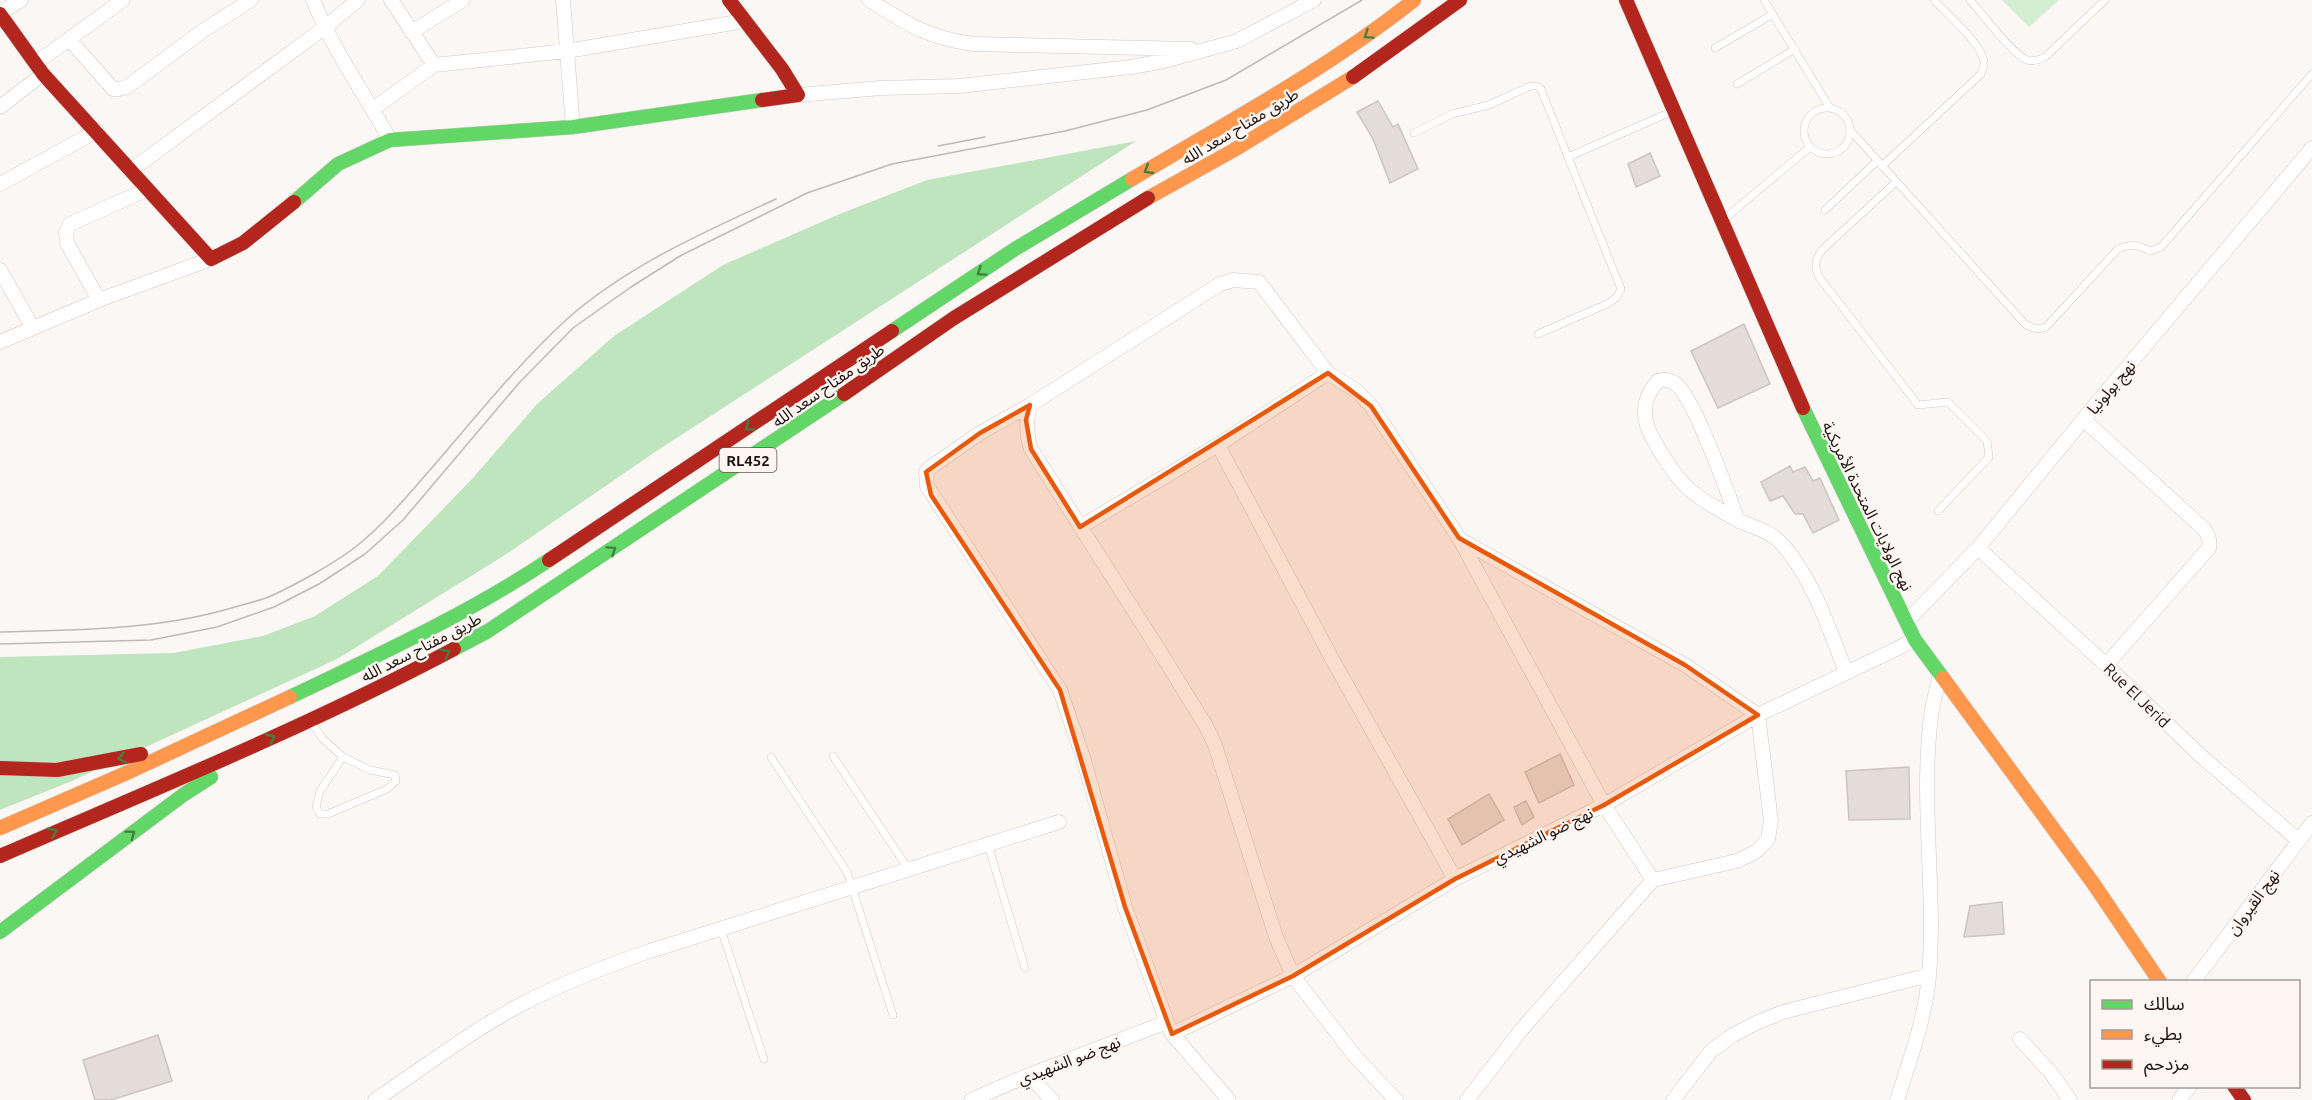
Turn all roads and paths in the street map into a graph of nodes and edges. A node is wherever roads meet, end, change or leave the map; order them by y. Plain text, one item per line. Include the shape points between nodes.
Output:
1 (21, 0) edge
2 (123, 0) edge
3 (251, 0) edge
4 (313, 0) edge
5 (358, 0) edge
6 (392, 0) edge
7 (464, 0) edge
8 (563, 0) edge
9 (729, 0) edge
10 (869, 0) edge
11 (1314, 0) edge
12 (1414, 0) edge
13 (1460, 0) edge
14 (1626, 0) edge
15 (1764, 0) edge
16 (1934, 0) edge
17 (1970, 0) edge
18 (2105, 0) edge
19 (0, 14) edge
20 (1773, 14) junction
21 (744, 21) junction
22 (324, 28) junction
23 (413, 31) junction
24 (69, 39) junction
25 (1714, 48) dead end
26 (1211, 49) junction
27 (1795, 49) junction
28 (567, 51) junction
29 (434, 65) junction
30 (39, 68) junction
31 (2312, 74) edge
32 (1737, 84) dead end
33 (798, 95) junction
34 (1, 106) edge
35 (1830, 108) junction
36 (373, 109) junction
37 (1675, 110) junction
38 (573, 127) junction
39 (1850, 130) junction
40 (97, 131) junction
41 (1414, 133) dead end
42 (390, 140) junction
43 (1810, 147) junction
44 (2312, 148) edge
45 (1568, 157) junction
46 (1880, 163) junction
47 (130, 171) junction
48 (3, 178) edge
49 (1896, 182) junction
50 (148, 189) junction
51 (1825, 210) dead end
52 (1723, 220) junction
53 (211, 259) junction
54 (0, 270) edge
55 (99, 300) junction
56 (33, 328) junction
57 (1538, 334) dead end
58 (0, 342) edge
59 (1328, 373) junction
60 (1030, 405) junction
61 (2084, 419) junction
62 (1218, 446) junction
63 (1938, 511) dead end
64 (1738, 521) junction
65 (1080, 527) junction
66 (1459, 538) junction
67 (1978, 548) junction
68 (1906, 622) junction
69 (1915, 640) junction
70 (2106, 664) junction
71 (1846, 672) junction
72 (1940, 675) junction
73 (1758, 715) junction
74 (309, 720) junction
75 (199, 740) junction
76 (246, 749) junction
77 (833, 756) dead end
78 (343, 757) junction
79 (771, 757) dead end
80 (0, 768) edge
81 (1604, 805) junction
82 (1059, 822) dead end
83 (2312, 823) edge
84 (0, 828) edge
85 (2298, 840) junction
86 (988, 845) junction
87 (0, 856) edge
88 (909, 870) junction
89 (1455, 879) junction
90 (1653, 880) junction
91 (852, 887) junction
92 (721, 929) junction
93 (0, 932) edge
94 (1025, 968) dead end
95 (1929, 975) junction
96 (1293, 976) junction
97 (2159, 980) edge
98 (2194, 980) edge
99 (893, 1015) dead end
100 (1169, 1028) junction
101 (2020, 1039) dead end
102 (764, 1059) dead end
103 (1029, 1075) junction
104 (2188, 1088) edge
105 (375, 1100) edge
106 (971, 1100) edge
107 (1052, 1100) edge
108 (1229, 1100) edge
109 (1396, 1100) edge
110 (1467, 1100) edge
111 (1673, 1100) edge
112 (1897, 1100) edge
113 (2070, 1100) edge
114 (2179, 1100) edge

1 - 19 street
2 - 24 street
3 - 24 street via 120,89 113,89
4 - 22 street
5 - 22 street
6 - 23 street
7 - 23 street
8 - 28 street
9 - 21 main road
10 - 26 street via 927,34 952,42
11 - 26 street via 1237,41
12 -> 75 main road, طريق مفتاح سعد الله / RL452 via 1320,67 1015,249 516,582 431,628
74 -> 13 main road, طريق مفتاح سعد الله / RL452 via 488,631 954,318 1121,213 1352,78
14 - 37 main road, نهج الولايات المتحدة الأمريكية
15 - 20 lane
16 - 46 lane via 1978,46 1984,65 1981,74
17 - 18 lane via 2014,50 2026,60 2036,61
19 - 30 main road
20 - 25 lane
20 - 27 lane
21 - 28 street
21 - 33 main road
22 - 36 street
22 - 47 street
23 - 29 street
24 - 30 street
26 - 33 street via 1153,63 1088,72 959,86
27 - 32 lane
27 - 35 lane
28 - 29 street
28 - 38 street
29 - 36 street
30 - 34 street
30 - 40 main road
31 - 49 lane via 2161,247 2150,250 2128,244 2118,249 2040,329 2025,324
33 - 38 main road
35 - 39 lane via 1844,116
35 - 43 lane via 1808,117 1804,132
36 - 42 street
37 - 45 lane
37 - 52 main road, نهج الولايات المتحدة الأمريكية
38 - 42 main road
39 - 43 lane via 1845,145 1832,154
39 - 46 lane
40 - 47 main road
40 - 48 street
41 - 45 lane via 1452,114 1489,105 1536,86 1541,89
42 - 53 main road via 338,164 263,229
43 - 52 lane
44 - 61 street, نهج بولونيا
45 - 57 lane via 1621,289 1609,303
46 - 49 lane
46 - 51 lane
47 - 50 main road
49 - 63 lane via 1822,250 1815,260 1816,269 1918,405 1948,402 1988,441 1989,457
50 - 53 main road
50 - 55 street via 70,225 66,232 67,243
52 - 68 main road, نهج الولايات المتحدة الأمريكية via 1820,446
53 - 55 street
54 - 56 street
55 - 56 street
56 - 58 street
59 - 60 street via 1259,282 1233,280 1220,284
59 - 62 street
59 - 66 street via 1371,406
60 - 65 street via 1026,420 1031,449
60 - 100 street via 931,467 926,472 927,486 1060,690 1125,907
61 - 67 street, نهج بولونيا
61 - 70 street via 2203,528 2210,542 2209,548
62 - 65 street
62 - 89 street
64 - 64 street via 1694,495 1668,467 1645,420 1645,401 1658,381 1675,383 1684,395 1719,469
64 - 71 street via 1765,530 1797,564
65 - 96 street via 1206,726 1276,937
66 - 73 street via 1685,665
66 - 81 street
67 - 68 street, نهج بولونيا
67 - 70 street, Rue El Jerid
68 - 69 main road, نهج الولايات المتحدة الأمريكية
69 - 71 street, نهج ضو الشهيدي
69 - 72 main road, نهج الولايات المتحدة الأمريكية
70 - 85 street, Rue El Jerid via 2201,756
71 - 73 street, نهج ضو الشهيدي
72 - 95 street via 1928,750
72 - 97 main road, نهج الولايات المتحدة الأمريكية
73 - 81 street, نهج ضو الشهيدي
73 - 90 street via 1771,821 1768,839 1757,851 1737,861
76 -> 74 main road, طريق مفتاح سعد الله / RL452
74 - 78 lane
75 -> 80 main road via 57,770
75 - 84 main road, طريق مفتاح سعد الله / RL452
87 -> 76 main road, طريق مفتاح سعد الله / RL452
93 -> 76 main road
77 - 88 lane
78 - 78 lane via 320,791 316,807 320,814 387,789 396,781 395,776
79 - 91 lane via 847,872
81 - 89 street, نهج ضو الشهيدي
81 - 90 street
82 - 86 street
83 - 85 street, نهج القيروان
85 - 98 street, نهج القيروان
86 - 88 street
86 - 94 lane
88 - 91 street
89 - 96 street, نهج ضو الشهيدي
90 - 110 street via 1522,1029
91 - 92 street
91 - 99 lane
92 - 102 lane
92 - 105 street via 601,968 523,1004
95 - 111 street via 1783,1012 1758,1022 1712,1051
95 - 112 street via 1923,1015
96 - 100 street, نهج ضو الشهيدي
96 - 109 street
100 - 103 street, نهج ضو الشهيدي
100 - 108 street
101 - 113 street
103 - 106 street, نهج ضو الشهيدي
103 - 107 street
104 - 114 street

